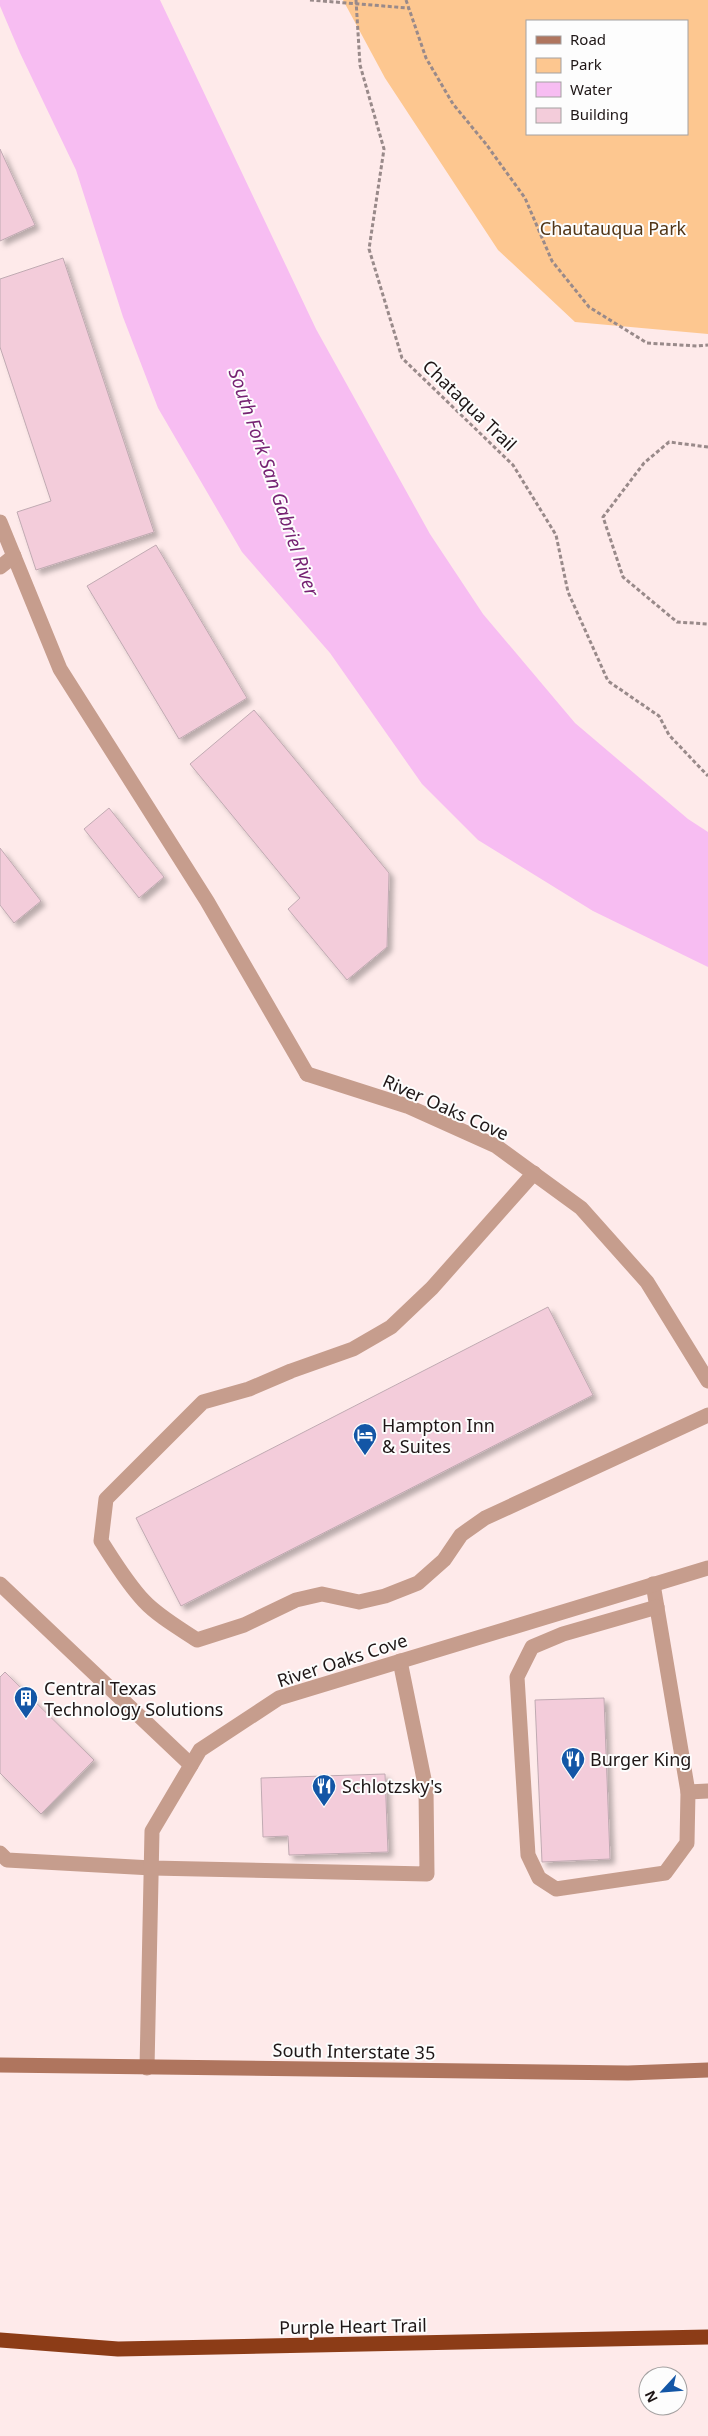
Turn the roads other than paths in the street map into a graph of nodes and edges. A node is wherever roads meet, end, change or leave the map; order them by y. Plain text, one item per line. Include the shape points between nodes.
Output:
1 (0, 522) edge
2 (14, 556) junction
3 (0, 568) edge
4 (534, 1173) junction
5 (708, 1381) edge
6 (708, 1415) edge
7 (708, 1568) edge
8 (0, 1584) edge
9 (654, 1584) junction
10 (657, 1607) junction
11 (400, 1661) junction
12 (191, 1765) junction
13 (708, 1791) edge
14 (688, 1792) junction
15 (0, 1853) edge
16 (152, 1868) junction
17 (0, 2065) edge
18 (147, 2068) junction
19 (708, 2070) edge
20 (708, 2337) edge
21 (0, 2340) edge

1 - 2 street
2 - 3 street
2 - 4 street, River Oaks Cove via 60,669 207,901 308,1074 407,1106 496,1146
4 - 5 street, River Oaks Cove via 581,1208 647,1282
4 - 6 street via 432,1288 391,1327 353,1350 249,1389 203,1402 152,1451 106,1499 101,1541 125,1577 144,1601 196,1640 244,1625 296,1600 322,1594 359,1602 385,1596 418,1583 444,1560 461,1535 485,1518
7 - 9 street, River Oaks Cove
8 - 12 street
9 - 10 street
9 - 11 street, River Oaks Cove
10 - 14 street
10 - 14 street via 563,1634 532,1647 517,1677 528,1855 539,1878 556,1889 665,1873 686,1843
11 - 12 street, River Oaks Cove via 279,1698 200,1750
11 - 16 street via 426,1789 427,1874
12 - 16 street, River Oaks Cove via 152,1831
13 - 14 street
15 - 16 street via 7,1860
16 - 18 street, River Oaks Cove
17 - 18 main road, South Interstate 35
18 - 19 main road, South Interstate 35 via 618,2073
20 - 21 highway, Purple Heart Trail via 118,2349

